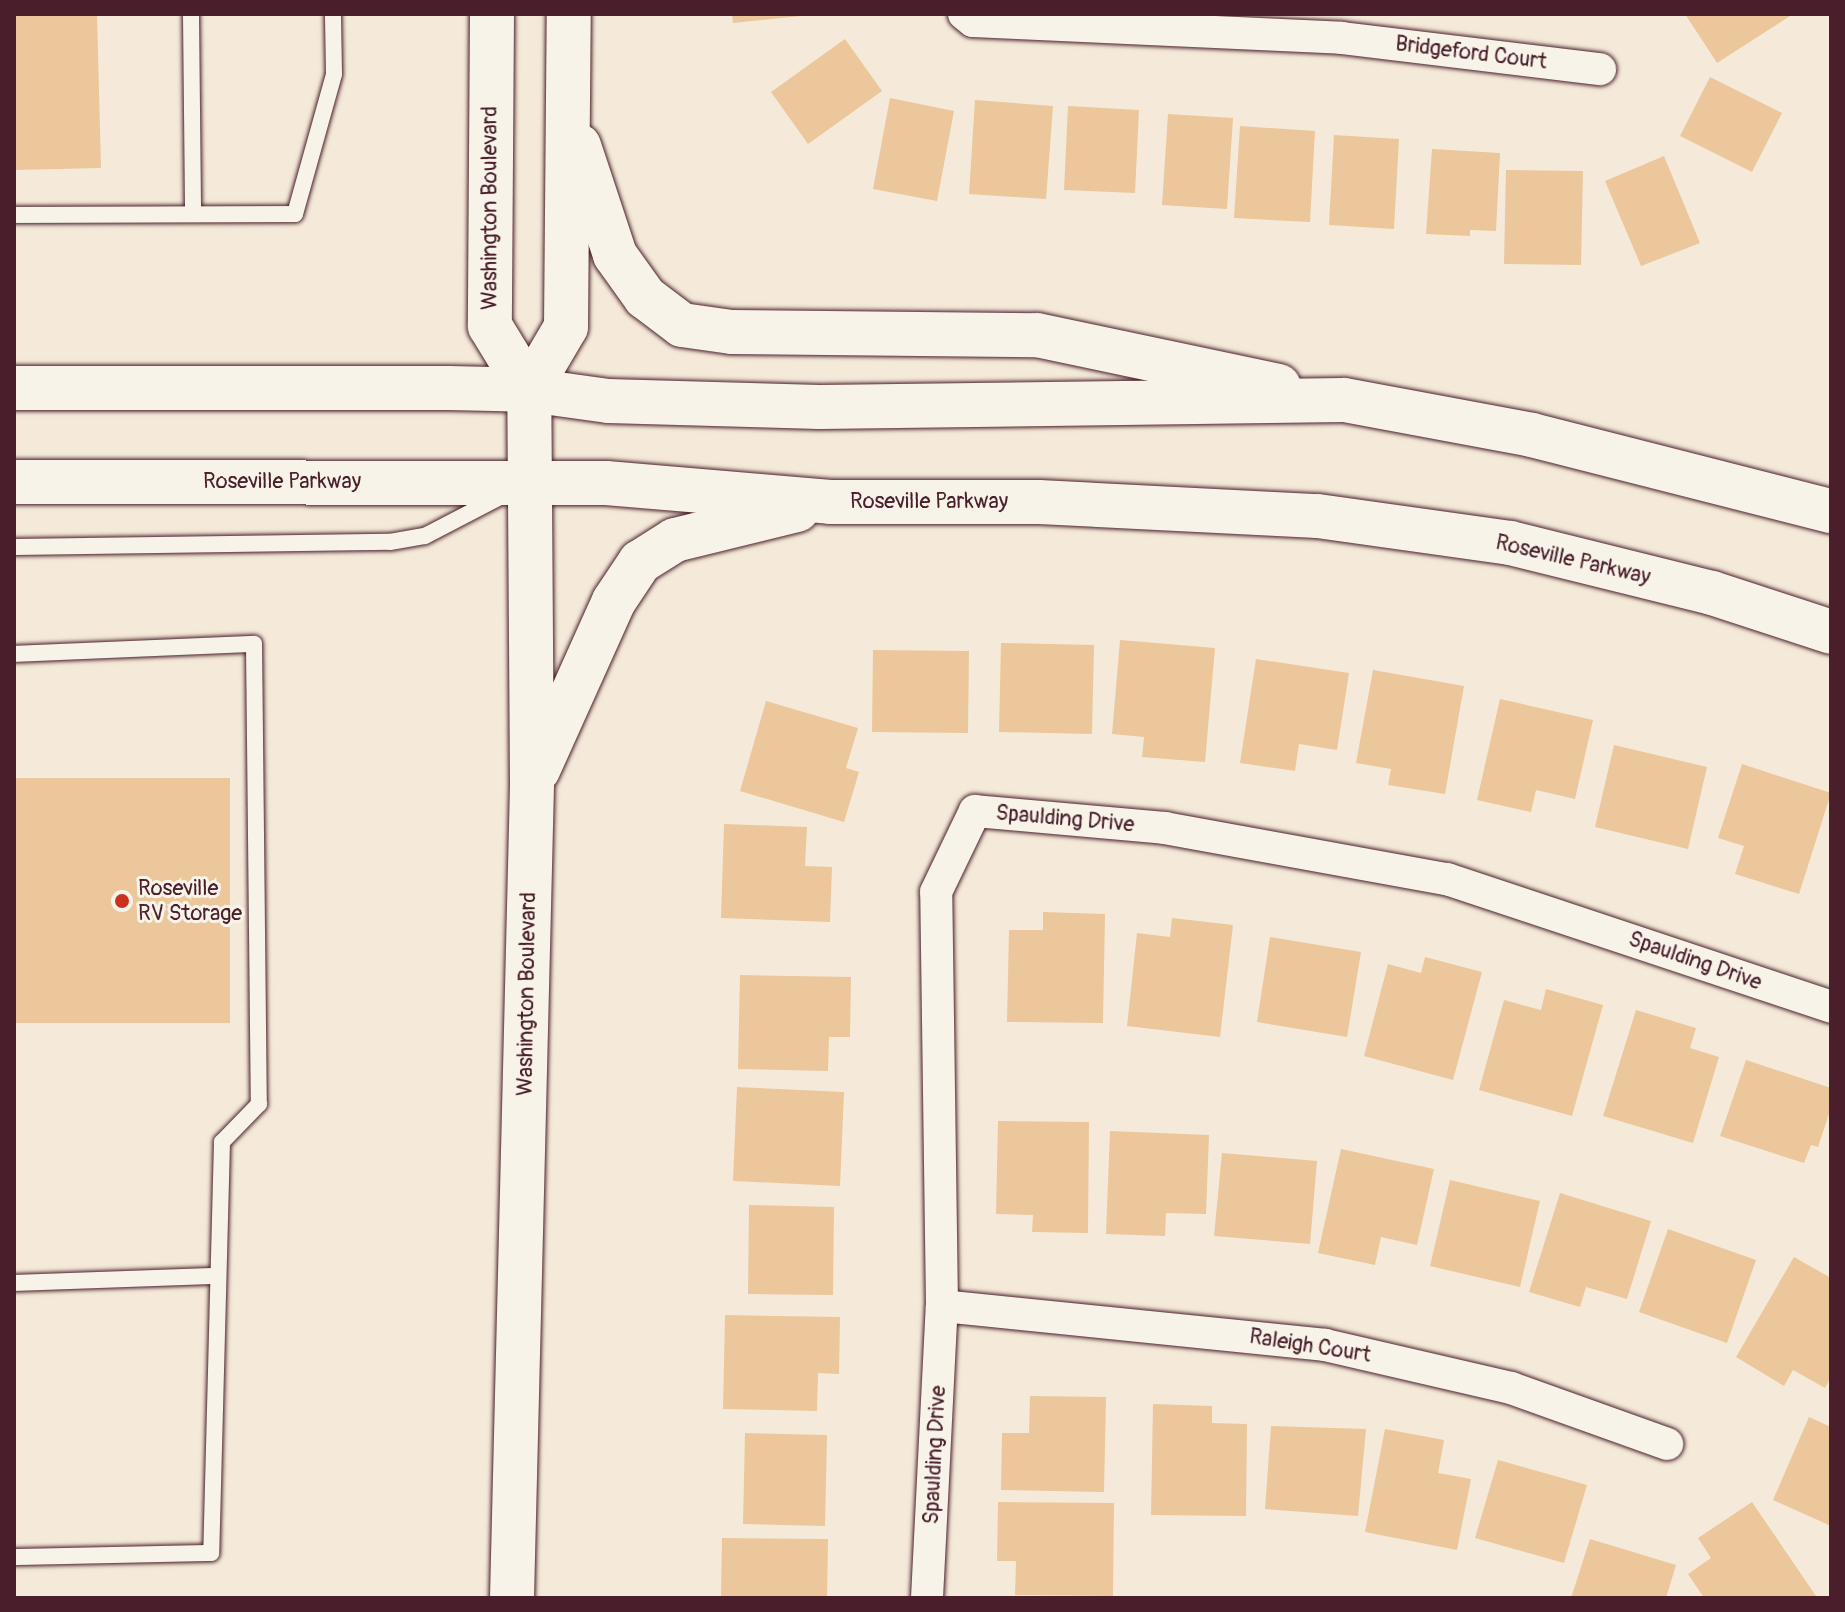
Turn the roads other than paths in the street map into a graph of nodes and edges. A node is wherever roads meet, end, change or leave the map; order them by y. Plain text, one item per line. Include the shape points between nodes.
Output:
1 (191, 14) edge
2 (333, 14) edge
3 (492, 14) edge
4 (569, 14) edge
5 (964, 14) edge
6 (1342, 26) edge
7 (1600, 69) dead end
8 (568, 111) junction
9 (193, 214) junction
10 (14, 215) edge
11 (14, 388) edge
12 (529, 390) junction
13 (1344, 400) junction
14 (14, 482) edge
15 (529, 482) junction
16 (830, 502) junction
17 (1831, 511) edge
18 (14, 547) edge
19 (1831, 632) edge
20 (14, 654) edge
21 (532, 783) junction
22 (1831, 1007) edge
23 (218, 1276) junction
24 (14, 1283) edge
25 (942, 1306) junction
26 (1667, 1444) dead end
27 (14, 1557) edge
28 (512, 1598) edge
29 (927, 1598) edge

1 - 9 lane
2 - 9 lane via 334,74 295,214
3 - 12 main road, Washington Boulevard via 490,326
4 - 8 main road
5 - 6 street, Bridgeford Court via 973,21
6 - 7 street, Bridgeford Court
8 - 12 main road via 566,327
8 - 13 main road via 615,255 645,297 682,325 732,332 1037,335
9 - 10 lane
11 - 12 main road
12 - 13 main road via 608,401 836,407
12 - 15 main road, Washington Boulevard
13 - 17 main road via 1532,435
14 - 15 main road, Roseville Parkway
15 - 16 main road, Roseville Parkway via 606,483
15 - 18 lane via 425,536 390,542
15 - 21 main road, Washington Boulevard
16 - 19 main road, Roseville Parkway via 1039,502 1318,516 1510,543 1712,593
16 - 21 main road via 675,540 640,562 614,601
20 - 23 lane via 254,644 259,1104 222,1142
21 - 28 main road, Washington Boulevard
22 - 25 street, Spaulding Drive via 1447,879 1165,828 975,811 936,892
23 - 24 lane
23 - 27 lane via 211,1553
25 - 26 street, Raleigh Court via 1325,1345 1511,1388
25 - 29 street, Spaulding Drive

